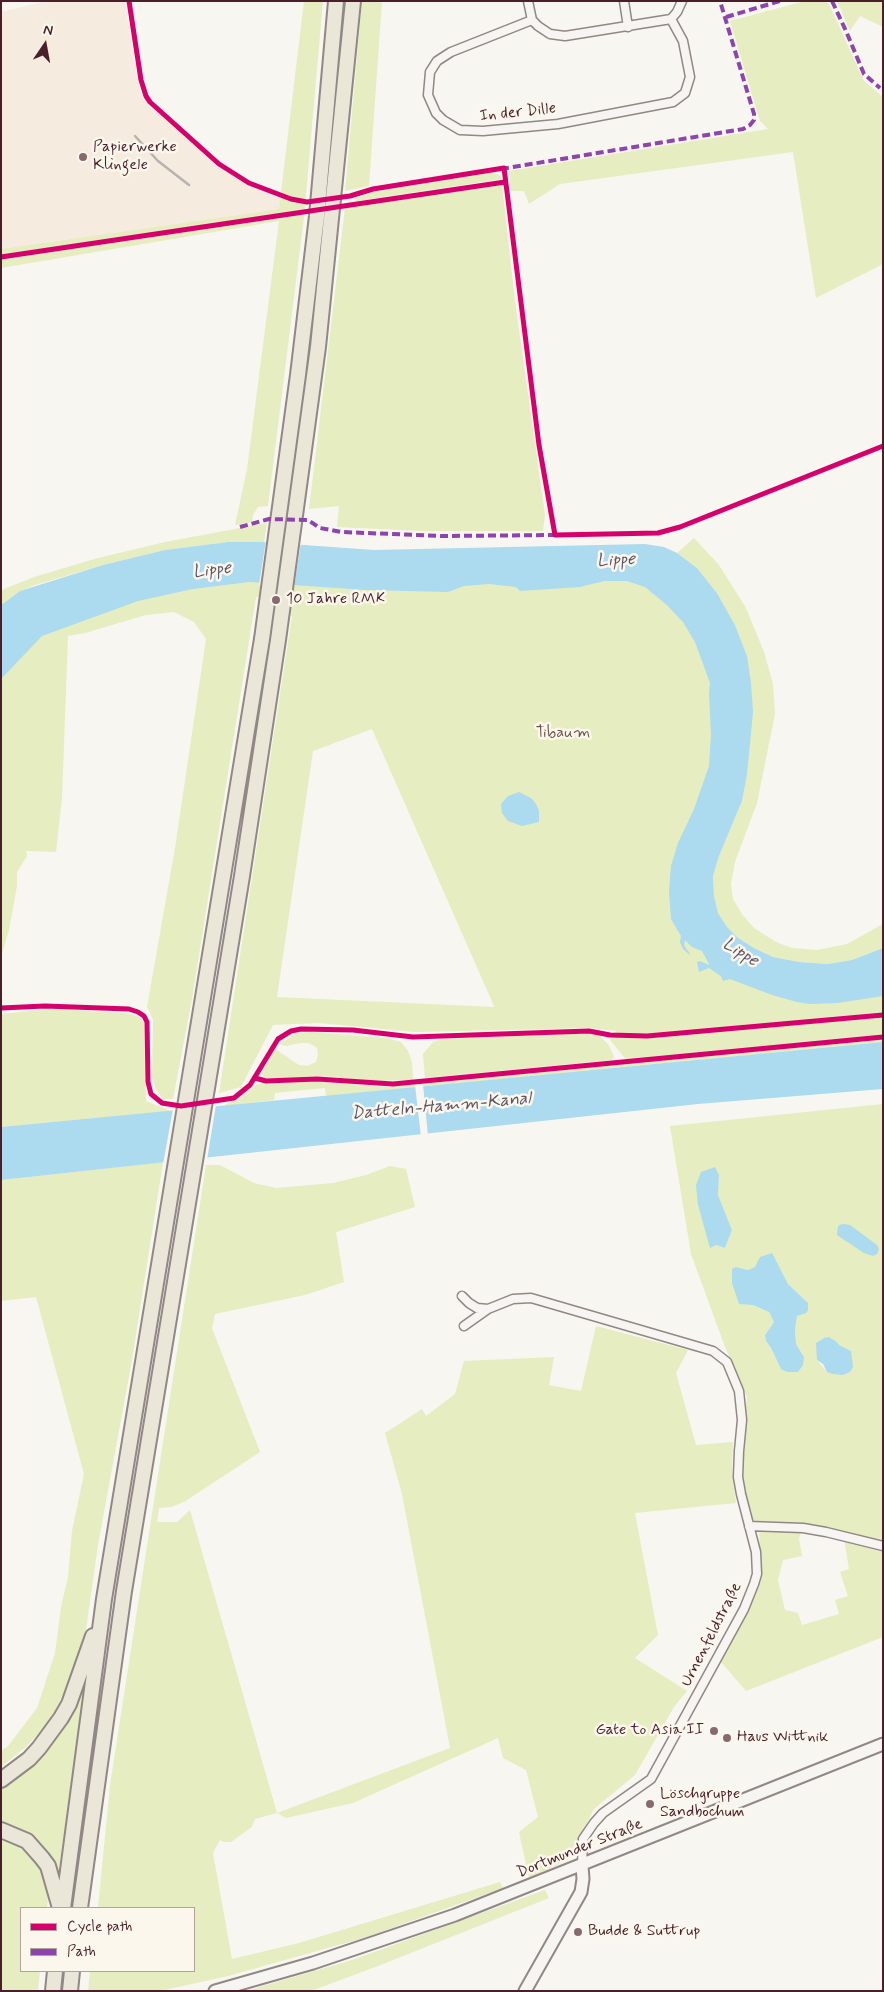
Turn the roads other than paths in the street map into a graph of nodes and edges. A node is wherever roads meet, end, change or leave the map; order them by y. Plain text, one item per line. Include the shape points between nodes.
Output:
1 (336, 1) edge
2 (353, 1) edge
3 (528, 1) edge
4 (624, 1) edge
5 (682, 1) edge
6 (671, 19) junction
7 (532, 20) junction
8 (628, 27) junction
9 (462, 1296) dead end
10 (488, 1309) junction
11 (464, 1326) dead end
12 (749, 1526) junction
13 (883, 1546) edge
14 (104, 1599) junction
15 (883, 1744) edge
16 (1, 1780) edge
17 (1, 1830) edge
18 (582, 1866) junction
19 (62, 1907) edge
20 (62, 1907) edge
21 (80, 1907) edge
22 (55, 1972) edge
23 (72, 1972) edge
24 (53, 1991) edge
25 (70, 1991) edge
26 (215, 1991) edge
27 (525, 1991) edge

1 - 14 highway via 319,192 262,639
2 - 21 highway via 318,347 278,640 123,1600
3 - 7 street
4 - 8 street
5 - 6 street
6 - 7 street, In der Dille via 683,41 690,71 688,88 672,102 558,124 483,132 460,130 443,120 428,95 430,72 437,61 451,52
6 - 8 street
7 - 8 street via 544,31 558,36
9 - 10 street via 477,1308
10 - 11 street, Urnenfeldstraße
10 - 12 street, Urnenfeldstraße via 513,1299 531,1298 713,1351 727,1362 742,1404 738,1477
12 - 13 street via 811,1529
12 - 18 street, Urnenfeldstraße via 756,1552 757,1574 744,1609 651,1779 603,1813 586,1834
14 - 16 highway via 69,1704 39,1748
14 - 19 highway
15 - 18 main road, Dortmunder Straße
17 - 20 highway via 26,1841 42,1858
18 - 26 main road, Dortmunder Straße via 455,1915 313,1963
18 - 27 main road via 581,1892
22 - 24 highway
23 - 25 highway

